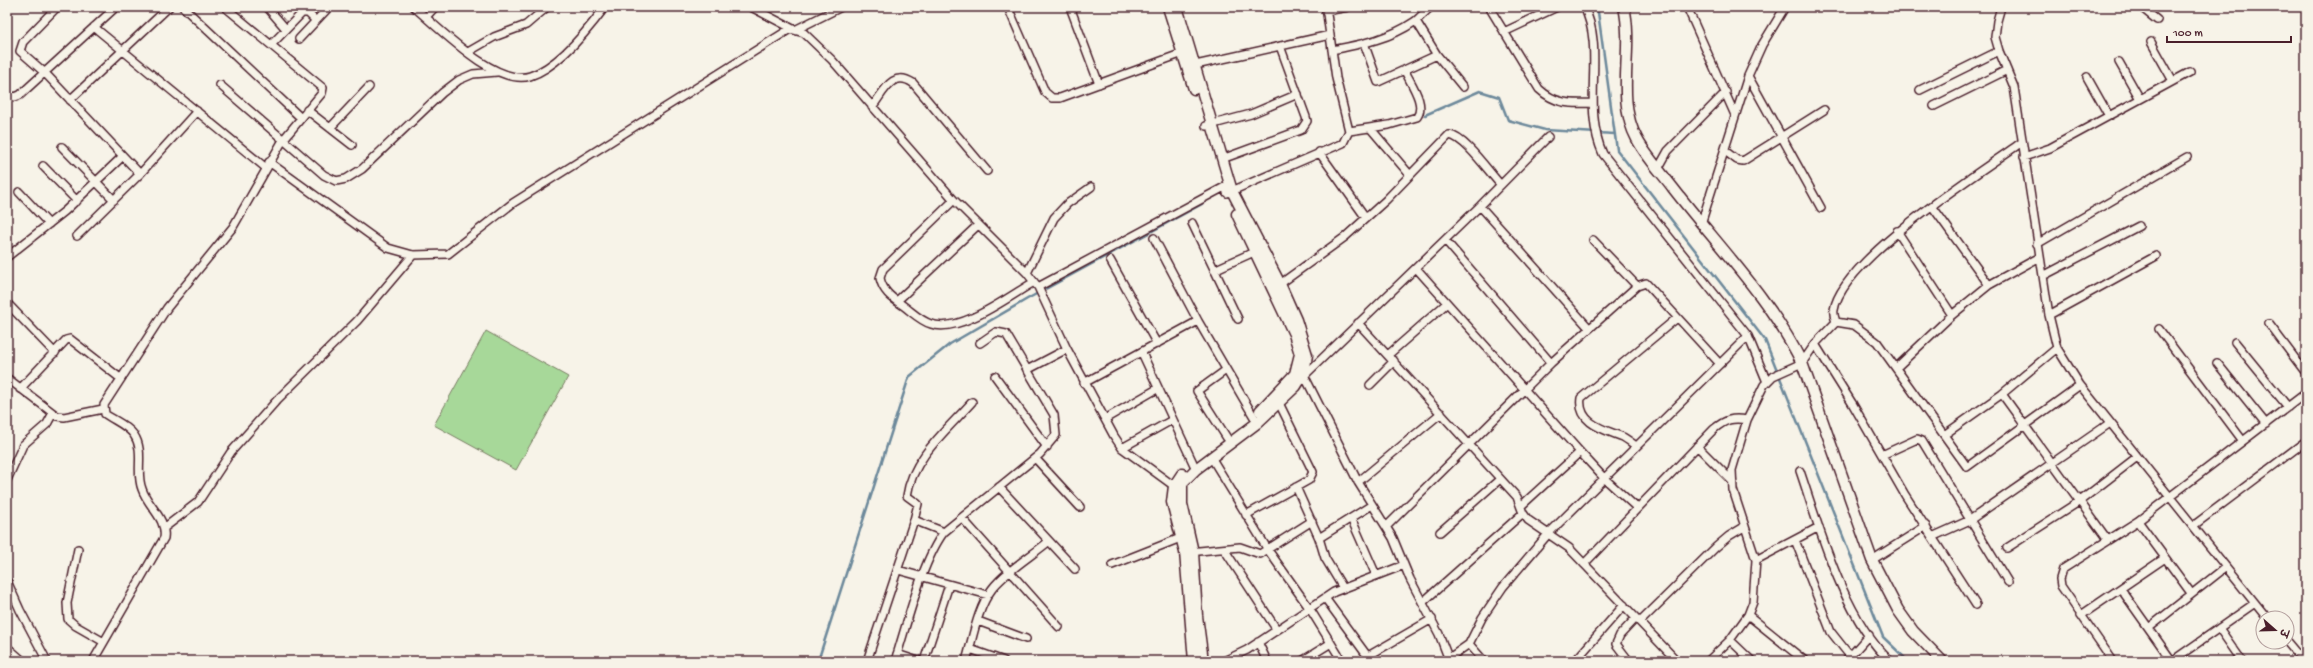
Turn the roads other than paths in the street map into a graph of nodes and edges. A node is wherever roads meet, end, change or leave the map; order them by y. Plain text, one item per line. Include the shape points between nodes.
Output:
1 (57, 7) edge
2 (116, 7) edge
3 (169, 7) edge
4 (183, 7) edge
5 (225, 7) edge
6 (267, 7) edge
7 (329, 7) edge
8 (414, 7) edge
9 (435, 7) edge
10 (547, 7) edge
11 (605, 7) edge
12 (751, 7) edge
13 (841, 7) edge
14 (1010, 7) edge
15 (1070, 7) edge
16 (1168, 7) edge
17 (1177, 7) edge
18 (1348, 7) edge
19 (1431, 7) edge
20 (1488, 7) edge
21 (1557, 7) edge
22 (1584, 7) edge
23 (1624, 7) edge
24 (1687, 7) edge
25 (1786, 7) edge
26 (2001, 7) edge
27 (2142, 7) edge
28 (1326, 9) edge
29 (426, 17) junction
30 (2157, 20) dead end
31 (316, 21) junction
32 (1416, 21) junction
33 (94, 27) junction
34 (286, 29) junction
35 (795, 30) junction
36 (1504, 32) junction
37 (1330, 35) junction
38 (299, 39) dead end
39 (2151, 42) dead end
40 (1364, 43) junction
41 (271, 45) junction
42 (1280, 46) junction
43 (1332, 50) junction
44 (122, 51) junction
45 (1999, 51) junction
46 (468, 52) junction
47 (1183, 53) junction
48 (1437, 55) junction
49 (2119, 62) dead end
50 (1191, 66) junction
51 (1405, 70) junction
52 (2007, 70) junction
53 (497, 72) junction
54 (2190, 72) dead end
55 (45, 73) junction
56 (1748, 76) junction
57 (2088, 78) dead end
58 (2173, 81) junction
59 (1099, 84) junction
60 (220, 85) dead end
61 (369, 87) dead end
62 (1463, 87) dead end
63 (1920, 90) dead end
64 (1726, 92) junction
65 (1298, 94) junction
66 (7, 95) edge
67 (2140, 99) junction
68 (70, 100) junction
69 (1592, 103) junction
70 (1934, 106) dead end
71 (872, 107) junction
72 (307, 110) junction
73 (1824, 110) dead end
74 (197, 111) junction
75 (1736, 115) junction
76 (2109, 116) junction
77 (301, 118) junction
78 (1209, 125) junction
79 (330, 128) junction
80 (1371, 129) junction
81 (1349, 131) junction
82 (1782, 136) junction
83 (1548, 137) dead end
84 (284, 140) junction
85 (2022, 142) junction
86 (352, 145) dead end
87 (62, 147) dead end
88 (1725, 151) junction
89 (1319, 152) junction
90 (123, 156) junction
91 (2024, 157) junction
92 (2187, 157) dead end
93 (1222, 159) junction
94 (268, 165) junction
95 (42, 166) dead end
96 (1658, 169) junction
97 (987, 170) dead end
98 (140, 174) junction
99 (1410, 175) junction
100 (96, 182) junction
101 (1500, 184) junction
102 (1091, 187) dead end
103 (1228, 188) junction
104 (19, 192) dead end
105 (77, 200) junction
106 (114, 200) junction
107 (954, 200) junction
108 (1480, 206) junction
109 (1932, 206) junction
110 (1821, 208) dead end
111 (1366, 218) junction
112 (1192, 223) dead end
113 (49, 224) junction
114 (1701, 224) junction
115 (978, 225) junction
116 (2139, 226) dead end
117 (1897, 232) junction
118 (77, 236) dead end
119 (1154, 238) dead end
120 (1445, 240) junction
121 (1593, 240) dead end
122 (2037, 244) junction
123 (1254, 252) junction
124 (413, 255) junction
125 (2156, 256) dead end
126 (7, 257) edge
127 (2040, 257) junction
128 (1110, 260) dead end
129 (1416, 268) junction
130 (1214, 270) junction
131 (1027, 273) junction
132 (2043, 276) junction
133 (1280, 284) junction
134 (1036, 285) junction
135 (1989, 285) junction
136 (1637, 286) junction
137 (897, 301) junction
138 (7, 303) edge
139 (1447, 303) junction
140 (1952, 315) junction
141 (2049, 316) junction
142 (1677, 318) junction
143 (1238, 319) dead end
144 (1198, 321) junction
145 (1836, 322) junction
146 (1358, 323) junction
147 (2269, 324) dead end
148 (1589, 328) junction
149 (2159, 329) dead end
150 (1748, 336) junction
151 (2235, 342) dead end
152 (980, 343) dead end
153 (1157, 344) junction
154 (1815, 344) junction
155 (2058, 348) junction
156 (1067, 349) junction
157 (55, 353) junction
158 (1142, 353) junction
159 (1388, 355) junction
160 (1394, 361) junction
161 (1552, 363) junction
162 (2217, 363) dead end
163 (1720, 364) junction
164 (1800, 364) junction
165 (1896, 368) junction
166 (1028, 370) junction
167 (1226, 370) junction
168 (1302, 372) junction
169 (2306, 373) edge
170 (995, 376) dead end
171 (7, 378) edge
172 (120, 378) junction
173 (1767, 382) junction
174 (1084, 383) junction
175 (1370, 385) dead end
176 (2080, 385) junction
177 (20, 389) junction
178 (1157, 389) junction
179 (1524, 391) junction
180 (2306, 393) edge
181 (2002, 394) junction
182 (972, 402) dead end
183 (1279, 403) junction
184 (2288, 407) junction
185 (103, 410) junction
186 (53, 413) junction
187 (1441, 413) junction
188 (1254, 417) junction
189 (1105, 419) junction
190 (1172, 420) junction
191 (1747, 420) junction
192 (2110, 424) junction
193 (2266, 424) junction
194 (2025, 426) junction
195 (1944, 435) junction
196 (1227, 438) junction
197 (2243, 441) junction
198 (2306, 441) edge
199 (1471, 444) junction
200 (1636, 446) junction
201 (1697, 446) junction
202 (1047, 447) junction
203 (1122, 448) junction
204 (1580, 452) junction
205 (1882, 455) junction
206 (2138, 457) junction
207 (1035, 458) junction
208 (1211, 458) junction
209 (1194, 464) junction
210 (2052, 464) junction
211 (1800, 472) dead end
212 (1604, 478) junction
213 (7, 480) edge
214 (1500, 480) junction
215 (1732, 481) junction
216 (1358, 482) junction
217 (1174, 486) junction
218 (999, 487) junction
219 (1296, 487) junction
220 (2170, 497) junction
221 (2080, 501) junction
222 (1372, 505) junction
223 (1080, 507) dead end
224 (1637, 508) junction
225 (1522, 510) junction
226 (1246, 515) junction
227 (962, 518) junction
228 (1351, 518) junction
229 (914, 520) junction
230 (1970, 520) junction
231 (1312, 521) junction
232 (2138, 521) junction
233 (1386, 526) junction
234 (1926, 526) junction
235 (2193, 526) junction
236 (1744, 527) junction
237 (1819, 527) junction
238 (164, 528) junction
239 (944, 532) junction
240 (1440, 532) dead end
241 (1549, 533) junction
242 (1183, 537) junction
243 (1932, 537) junction
244 (1319, 538) junction
245 (2107, 539) junction
246 (1795, 540) junction
247 (1048, 542) junction
248 (2007, 548) dead end
249 (78, 549) dead end
250 (1224, 549) junction
251 (1268, 550) junction
252 (1189, 552) junction
253 (2165, 558) junction
254 (1756, 560) junction
255 (1872, 560) junction
256 (1584, 564) junction
257 (1112, 565) dead end
258 (1404, 565) junction
259 (2226, 567) junction
260 (1075, 569) dead end
261 (898, 570) junction
262 (1010, 572) junction
263 (1376, 575) junction
264 (923, 579) junction
265 (7, 581) edge
266 (2008, 582) dead end
267 (949, 585) junction
268 (1343, 588) junction
269 (2121, 589) junction
270 (2191, 593) junction
271 (988, 595) junction
272 (1325, 598) junction
273 (1423, 602) junction
274 (2254, 603) junction
275 (1624, 605) junction
276 (1976, 605) dead end
277 (1310, 609) junction
278 (2260, 610) edge
279 (1748, 615) junction
280 (2080, 616) junction
281 (1432, 619) junction
282 (1638, 620) junction
283 (978, 621) junction
284 (1059, 627) dead end
285 (2150, 627) junction
286 (2219, 628) junction
287 (1277, 630) junction
288 (1869, 636) junction
289 (1026, 639) dead end
290 (1730, 640) junction
291 (104, 642) junction
292 (1258, 642) junction
293 (1330, 643) junction
294 (1469, 644) junction
295 (8, 649) edge
296 (970, 649) junction
297 (2294, 650) edge
298 (896, 658) edge
299 (1370, 659) edge
300 (1449, 659) edge
301 (1848, 659) edge
302 (2110, 660) edge
303 (23, 661) edge
304 (47, 661) edge
305 (93, 661) edge
306 (867, 661) edge
307 (918, 661) edge
308 (924, 661) edge
309 (966, 661) edge
310 (1004, 661) edge
311 (1194, 661) edge
312 (1203, 661) edge
313 (1224, 661) edge
314 (1268, 661) edge
315 (1302, 661) edge
316 (1342, 661) edge
317 (1484, 661) edge
318 (1575, 661) edge
319 (1629, 661) edge
320 (1677, 661) edge
321 (1708, 661) edge
322 (1752, 661) edge
323 (1805, 661) edge
324 (1890, 661) edge
325 (1942, 661) edge
326 (2172, 661) edge
327 (2242, 661) edge
328 (2303, 661) edge

1 - 55 street via 20,47 22,54
2 - 33 street
3 - 44 street
4 - 77 street
5 - 41 street
6 - 34 street
7 - 31 street
8 - 29 street
9 - 29 street
10 - 46 street via 526,25 494,37
11 - 53 street via 589,28 543,70 529,76 517,77
12 - 35 street
13 - 35 street
14 - 59 street via 1045,92 1052,98 1060,98
15 - 59 street
16 - 47 street
17 - 50 street
18 - 28 street
19 - 32 street
20 - 36 street
21 - 36 street
22 - 69 street via 1593,40
23 - 96 street via 1628,113 1636,139
24 - 64 street
25 - 56 street via 1762,45
26 - 45 street via 1996,37
27 - 30 street
28 - 37 street
29 - 46 street
31 - 34 street via 305,12
31 - 38 street
32 - 40 street via 1392,35
32 - 48 street
33 - 44 street
33 - 55 street
34 - 41 street
35 - 71 street via 804,33 832,60
35 - 124 street via 790,29 513,203 448,254
36 - 69 street via 1539,89 1548,98 1573,104
37 - 42 street
37 - 43 street
39 - 58 street
40 - 43 street
40 - 51 street via 1378,82
41 - 72 street via 323,88 322,93
42 - 50 street
42 - 65 street
43 - 81 street
44 - 68 street
44 - 74 street
45 - 52 street
45 - 63 street
46 - 53 street
47 - 50 street
47 - 59 street
48 - 51 street
48 - 62 street
49 - 67 street
50 - 78 street
51 - 80 street via 1420,103 1417,118
52 - 70 street
52 - 85 street via 2014,87
53 - 84 street via 473,74 459,80 362,169 346,179 336,181 324,175
54 - 58 street
55 - 66 street via 20,95
55 - 68 street
56 - 75 street
56 - 82 street
57 - 76 street
58 - 67 street
60 - 84 street
61 - 79 street
64 - 75 street
64 - 96 street via 1668,151
65 - 78 street via 1251,114
65 - 93 street via 1307,120 1301,130
67 - 76 street
68 - 90 street
69 - 150 street via 1596,138 1603,154
71 - 97 street via 894,79 908,79
71 - 107 street
72 - 77 street
72 - 79 street
73 - 82 street
74 - 94 street
74 - 98 street
75 - 88 street
76 - 91 street via 2050,148
77 - 84 street
78 - 93 street
78 - 103 street
79 - 86 street
80 - 81 street
80 - 99 street
81 - 89 street via 1343,143
82 - 88 street via 1743,161 1736,160
82 - 110 street
83 - 101 street
84 - 94 street
85 - 91 street
85 - 109 street
87 - 100 street
88 - 114 street
89 - 103 street
89 - 111 street
90 - 98 street
90 - 100 street
91 - 122 street
92 - 122 street
93 - 103 street
94 - 124 street via 388,248
94 - 172 street via 233,227 167,308
95 - 105 street
96 - 114 street
98 - 106 street
99 - 101 street via 1449,135 1456,136 1465,144
99 - 111 street
100 - 105 street
100 - 106 street
101 - 108 street
102 - 131 street via 1067,204 1054,218
103 - 123 street
103 - 133 street
103 - 134 street
104 - 113 street
105 - 113 street
106 - 118 street
107 - 115 street
107 - 137 street via 883,269 881,285
108 - 120 street
108 - 148 street
109 - 117 street
109 - 135 street
111 - 133 street via 1345,237
112 - 130 street
113 - 126 street
114 - 164 street via 1761,296 1789,336
115 - 131 street
115 - 137 street
116 - 132 street
117 - 140 street
117 - 145 street via 1877,250 1837,300 1834,312
119 - 144 street
120 - 129 street
120 - 161 street
121 - 136 street
122 - 127 street
123 - 130 street
123 - 168 street via 1294,334
124 - 238 street via 357,321 278,399 231,452 198,502
125 - 141 street
127 - 132 street
127 - 135 street
128 - 153 street
129 - 139 street
129 - 146 street
130 - 143 street
131 - 134 street
132 - 141 street
133 - 168 street via 1296,320 1307,355
134 - 137 street via 950,326 931,324 922,320
134 - 156 street
135 - 140 street
136 - 142 street via 1646,283
136 - 148 street
138 - 157 street
139 - 159 street
139 - 179 street
140 - 165 street
141 - 155 street
142 - 163 street
142 - 200 street via 1581,398 1583,414 1598,428 1624,438
144 - 153 street
144 - 167 street
145 - 154 street
145 - 165 street via 1854,324 1877,342
146 - 159 street
146 - 168 street
147 - 169 street
148 - 161 street
149 - 197 street
150 - 163 street
150 - 173 street
151 - 184 street
152 - 166 street via 1002,331
153 - 158 street
154 - 164 street
154 - 205 street
155 - 176 street
155 - 181 street
156 - 166 street
156 - 174 street
157 - 172 street via 66,340 73,340
157 - 177 street
158 - 174 street
158 - 178 street
159 - 160 street
160 - 175 street
160 - 187 street
161 - 179 street
162 - 193 street
163 - 200 street
164 - 173 street via 1773,376
164 - 255 street
165 - 195 street
166 - 202 street via 1054,415 1056,435
167 - 188 street
167 - 196 street via 1197,391
168 - 183 street via 1296,386
168 - 188 street
168 - 216 street
170 - 202 street
171 - 177 street
172 - 185 street
173 - 191 street via 1755,400
174 - 189 street
176 - 192 street
176 - 194 street
177 - 186 street
178 - 189 street
178 - 190 street
179 - 199 street
179 - 204 street
180 - 184 street
181 - 194 street
181 - 195 street
182 - 229 street via 914,470 907,496 918,504
183 - 208 street
183 - 219 street via 1313,472 1309,480
184 - 193 street
185 - 186 street via 64,417
185 - 238 street via 105,414 128,428 138,442 142,489
186 - 213 street via 47,424 23,445
187 - 199 street
187 - 216 street
188 - 196 street
189 - 203 street
190 - 203 street
190 - 209 street
191 - 201 street via 1725,420
191 - 215 street via 1737,447
192 - 206 street
192 - 210 street
193 - 197 street
194 - 195 street via 1966,467
194 - 210 street
196 - 209 street
197 - 220 street
198 - 235 street
199 - 214 street
199 - 233 street
200 - 212 street
201 - 215 street
201 - 224 street
202 - 207 street
203 - 217 street
204 - 212 street
204 - 225 street
205 - 230 street via 1917,439 1922,441
205 - 234 street
206 - 220 street
206 - 221 street
207 - 218 street
207 - 223 street
208 - 226 street
208 - 252 street via 1182,483 1182,504
209 - 217 street via 1179,476
210 - 221 street
210 - 230 street
211 - 237 street
212 - 224 street
212 - 241 street
214 - 225 street via 1517,497
214 - 240 street
215 - 236 street via 1732,490
216 - 222 street
217 - 242 street via 1172,502
218 - 227 street
218 - 247 street
219 - 226 street
219 - 231 street
220 - 232 street
220 - 235 street
221 - 245 street
221 - 248 street
222 - 228 street
222 - 233 street
224 - 256 street
225 - 241 street via 1534,526
225 - 273 street
226 - 251 street
227 - 239 street
227 - 262 street
228 - 244 street
228 - 263 street
229 - 239 street
229 - 261 street
230 - 243 street
230 - 266 street
231 - 244 street
231 - 251 street
232 - 245 street
232 - 253 street
233 - 258 street
234 - 243 street
234 - 255 street
235 - 259 street
236 - 254 street
236 - 282 street via 1716,547
237 - 246 street
237 - 288 street via 1843,589
238 - 291 street via 164,538
239 - 264 street via 934,547
241 - 256 street
241 - 294 street via 1503,587 1482,618
242 - 252 street
242 - 257 street
243 - 276 street
244 - 268 street via 1325,558
245 - 280 street via 2063,569 2061,586
246 - 254 street
246 - 301 street via 1831,632
247 - 260 street
247 - 262 street
249 - 291 street via 67,603 68,619
250 - 251 street via 1240,547 1260,554
250 - 252 street
250 - 287 street
251 - 277 street
252 - 311 street
252 - 312 street
253 - 269 street
253 - 270 street
254 - 279 street via 1753,602
255 - 325 street via 1913,631
256 - 275 street
258 - 263 street
258 - 273 street
259 - 270 street
259 - 274 street
261 - 264 street
261 - 306 street
262 - 271 street
262 - 284 street
263 - 268 street
264 - 267 street
264 - 298 street
265 - 304 street
267 - 271 street
267 - 308 street
268 - 272 street
269 - 280 street
269 - 285 street
270 - 285 street
271 - 283 street
272 - 277 street
272 - 299 street
273 - 281 street
274 - 278 street
274 - 286 street
275 - 282 street
275 - 318 street
277 - 287 street
277 - 293 street
279 - 290 street
279 - 323 street
280 - 302 street
281 - 299 street
281 - 300 street
282 - 319 street via 1620,635 1616,644
282 - 320 street
283 - 289 street
283 - 296 street
285 - 326 street
286 - 326 street
286 - 327 street
287 - 292 street
288 - 301 street
288 - 324 street
290 - 321 street
290 - 322 street
291 - 305 street
292 - 313 street
292 - 314 street
293 - 315 street
293 - 316 street
294 - 300 street
294 - 317 street
295 - 303 street
296 - 309 street
296 - 310 street
297 - 328 street
298 - 307 street

